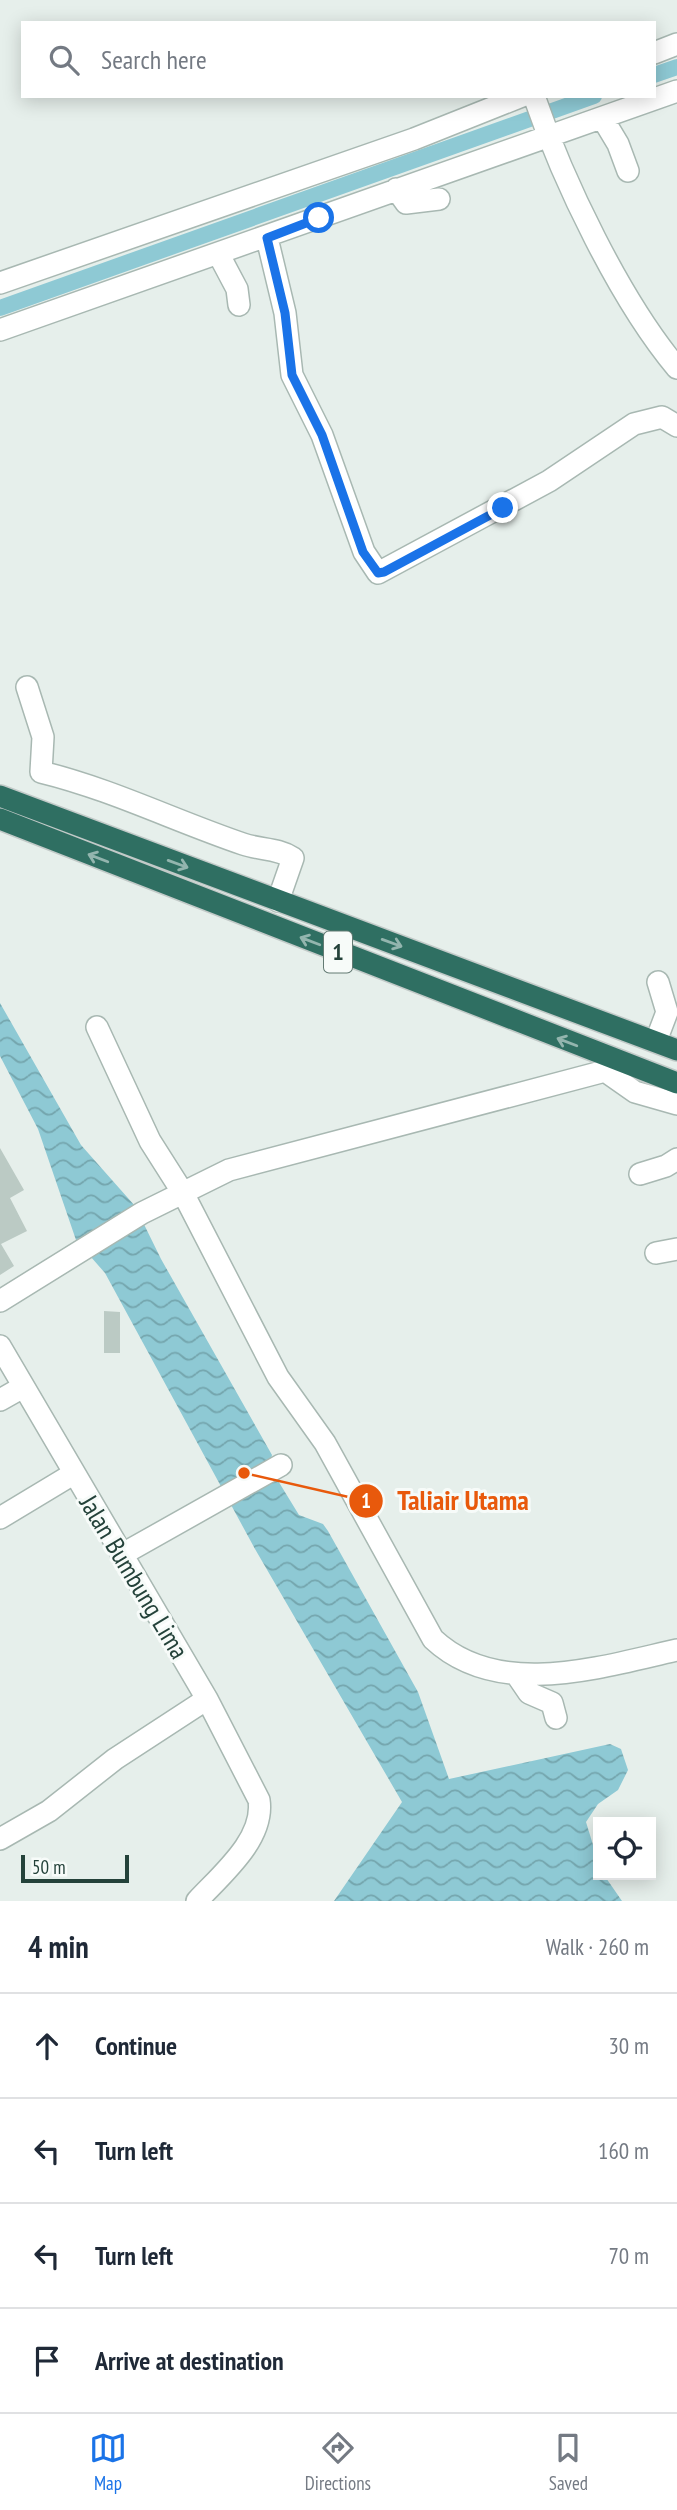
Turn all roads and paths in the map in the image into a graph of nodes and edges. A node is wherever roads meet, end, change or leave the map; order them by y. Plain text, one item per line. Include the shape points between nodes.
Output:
1 (677, 44) edge
2 (656, 52) edge
3 (677, 91) edge
4 (531, 98) edge
5 (603, 119) junction
6 (549, 134) junction
7 (628, 171) dead end
8 (396, 189) junction
9 (439, 199) dead end
10 (267, 238) junction
11 (219, 255) junction
12 (0, 283) edge
13 (239, 305) dead end
14 (0, 330) edge
15 (677, 368) edge
16 (677, 426) edge
17 (27, 687) dead end
18 (0, 796) edge
19 (0, 819) edge
20 (280, 895) junction
21 (657, 982) dead end
22 (97, 1027) dead end
23 (656, 1041) junction
24 (677, 1050) edge
25 (608, 1065) junction
26 (677, 1083) edge
27 (677, 1104) edge
28 (677, 1159) edge
29 (640, 1174) dead end
30 (183, 1193) junction
31 (0, 1301) edge
32 (0, 1346) edge
33 (23, 1387) junction
34 (0, 1400) edge
35 (278, 1466) dead end
36 (73, 1474) junction
37 (0, 1518) edge
38 (121, 1555) junction
39 (677, 1650) edge
40 (516, 1674) junction
41 (207, 1699) junction
42 (556, 1718) dead end
43 (0, 1839) edge
44 (197, 1901) edge

1 - 2 street
3 - 5 street
4 - 6 street
4 - 12 street
5 - 6 street
5 - 7 street
6 - 8 street
6 - 15 street via 631,303
8 - 9 street via 406,203
8 - 10 street
10 - 11 street
10 - 16 street via 285,313 292,375 322,435 363,552 378,573 548,481 634,424 662,417
11 - 13 street via 237,289
11 - 14 street
17 - 20 street via 43,737 41,772 99,789 242,844 286,853 293,858
18 -> 20 highway, 1
25 -> 19 highway, 1
20 -> 23 highway, 1
21 - 23 street via 667,1012
22 - 30 street via 149,1141
23 - 24 highway, 1
25 - 26 highway, 1
25 - 27 street via 635,1091
25 - 30 street via 229,1170
28 - 29 street
30 - 31 street via 70,1255
30 - 40 street via 278,1377 325,1443 433,1639 458,1658
32 - 33 street, Jalan Bumbung Lima
33 - 34 street
33 - 36 street, Jalan Bumbung Lima
35 - 38 street
36 - 37 street
36 - 38 street, Jalan Bumbung Lima
38 - 41 street, Jalan Bumbung Lima
39 - 40 street via 536,1676
40 - 42 street via 529,1693 552,1703
41 - 43 street via 115,1759 49,1811
41 - 44 street, Jalan Bumbung Lima via 248,1773 261,1812 246,1844

